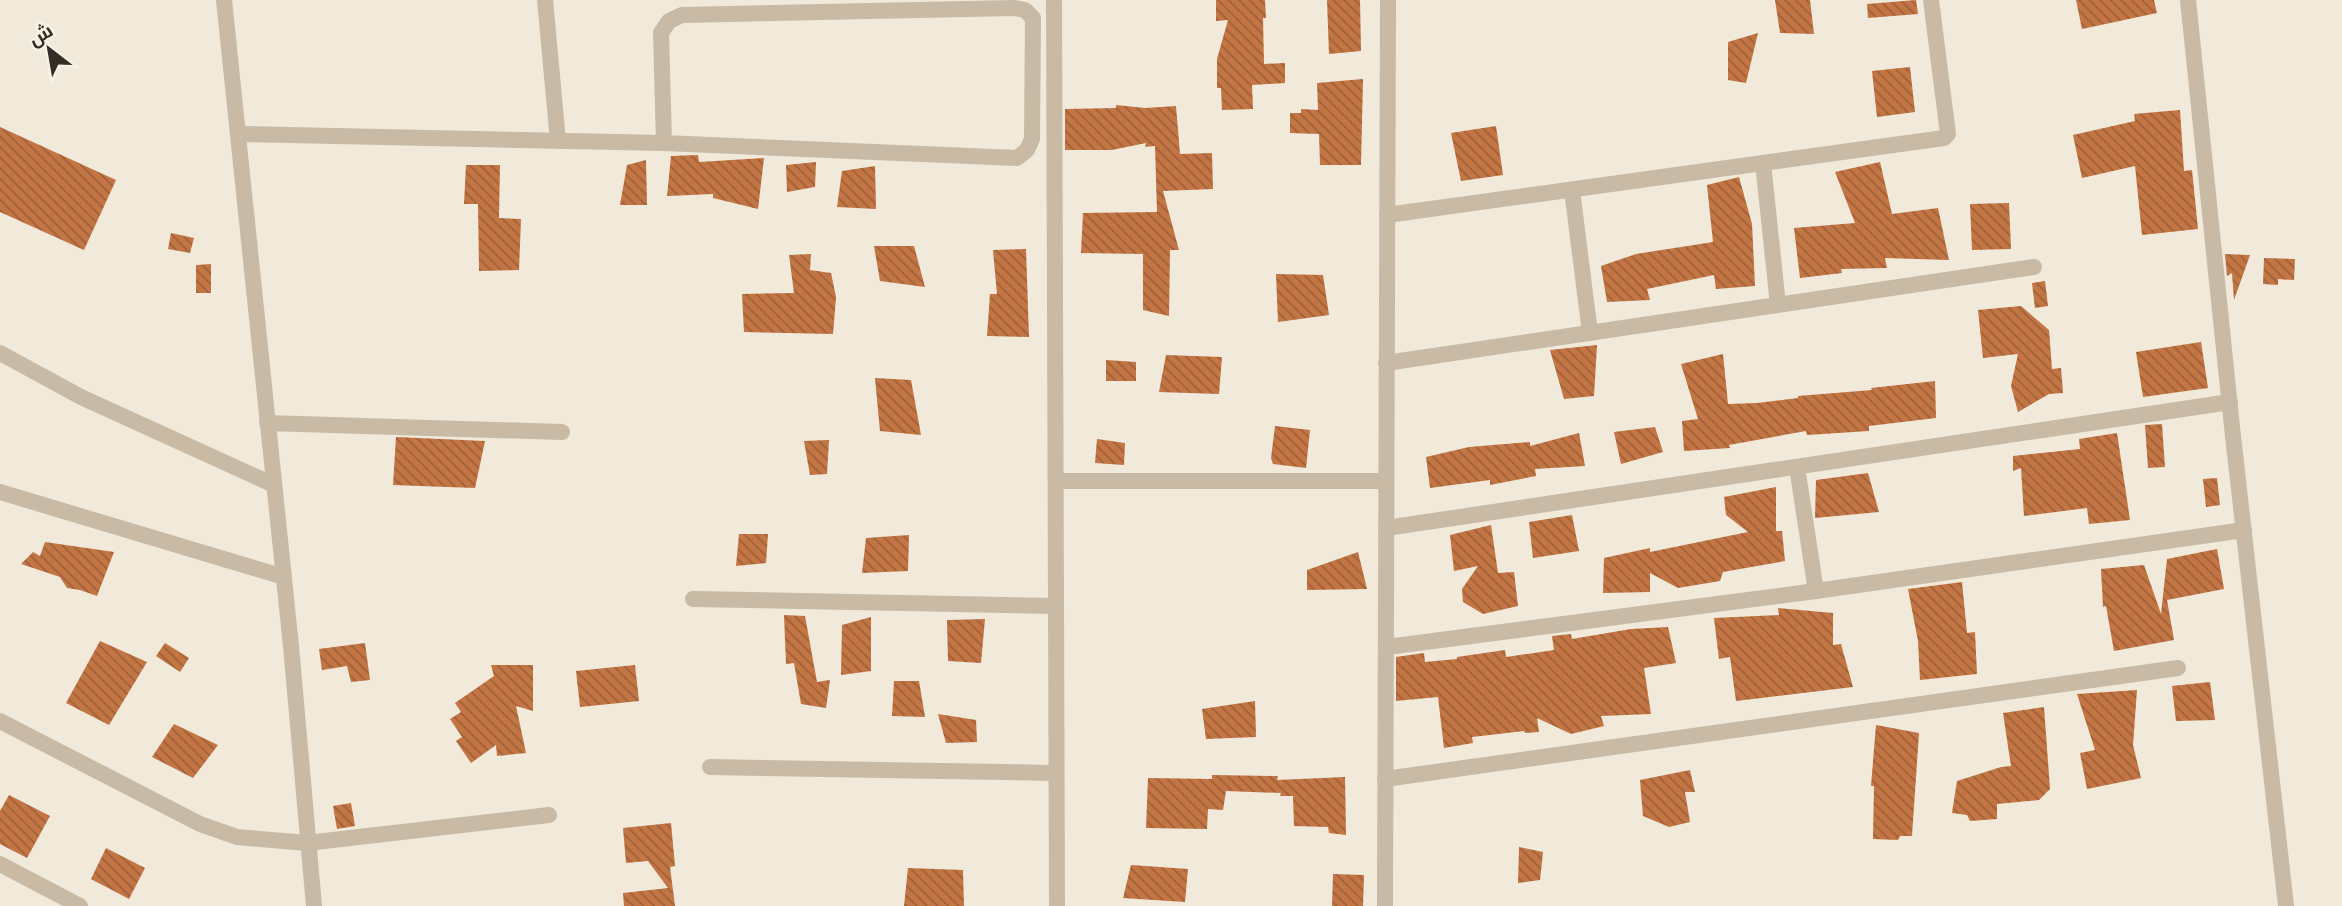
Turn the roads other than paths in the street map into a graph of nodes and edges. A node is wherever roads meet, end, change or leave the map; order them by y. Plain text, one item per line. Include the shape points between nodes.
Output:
1 (224, 0) edge
2 (545, 0) edge
3 (1054, 0) edge
4 (1388, 0) edge
5 (1931, 0) edge
6 (2188, 0) edge
7 (239, 134) junction
8 (558, 141) junction
9 (664, 143) junction
10 (1763, 163) junction
11 (1572, 190) junction
12 (1387, 215) junction
13 (2034, 267) dead end
14 (1778, 305) junction
15 (1590, 333) junction
16 (0, 353) edge
17 (1387, 363) junction
18 (2230, 402) junction
19 (267, 423) junction
20 (562, 432) dead end
21 (1797, 467) junction
22 (1056, 481) junction
23 (1386, 481) junction
24 (274, 485) junction
25 (0, 492) edge
26 (1386, 528) junction
27 (2244, 530) junction
28 (284, 577) junction
29 (1816, 591) junction
30 (693, 599) dead end
31 (1056, 606) junction
32 (1387, 647) junction
33 (2178, 668) dead end
34 (0, 722) edge
35 (710, 767) dead end
36 (1056, 773) junction
37 (1385, 779) junction
38 (549, 815) dead end
39 (307, 843) junction
40 (0, 864) edge
41 (80, 906) edge
42 (314, 906) edge
43 (1056, 906) edge
44 (1385, 906) edge
45 (2286, 906) edge

1 - 7 street
2 - 8 street
3 - 22 street
4 - 12 street
5 - 10 street via 1948,134 1944,138
6 - 18 street
7 - 8 street
7 - 19 street
8 - 9 street
9 - 9 street via 1017,158 1032,139 1033,18 1014,8 682,15 669,21 661,33
10 - 11 street
10 - 14 street
11 - 12 street
11 - 15 street
12 - 17 street
13 - 14 street
14 - 15 street
15 - 17 street
16 - 24 street via 81,397
17 - 23 street
18 - 21 street
18 - 27 street
19 - 20 street
19 - 24 street
21 - 26 street
21 - 29 street
22 - 23 street
22 - 31 street
23 - 26 street
24 - 28 street
25 - 28 street
26 - 32 street
27 - 29 street
27 - 45 street
28 - 39 street
29 - 32 street
30 - 31 street
31 - 36 street
32 - 37 street
33 - 37 street
34 - 39 street via 200,824 237,837
35 - 36 street
36 - 43 street
37 - 44 street
38 - 39 street
39 - 42 street
40 - 41 street

